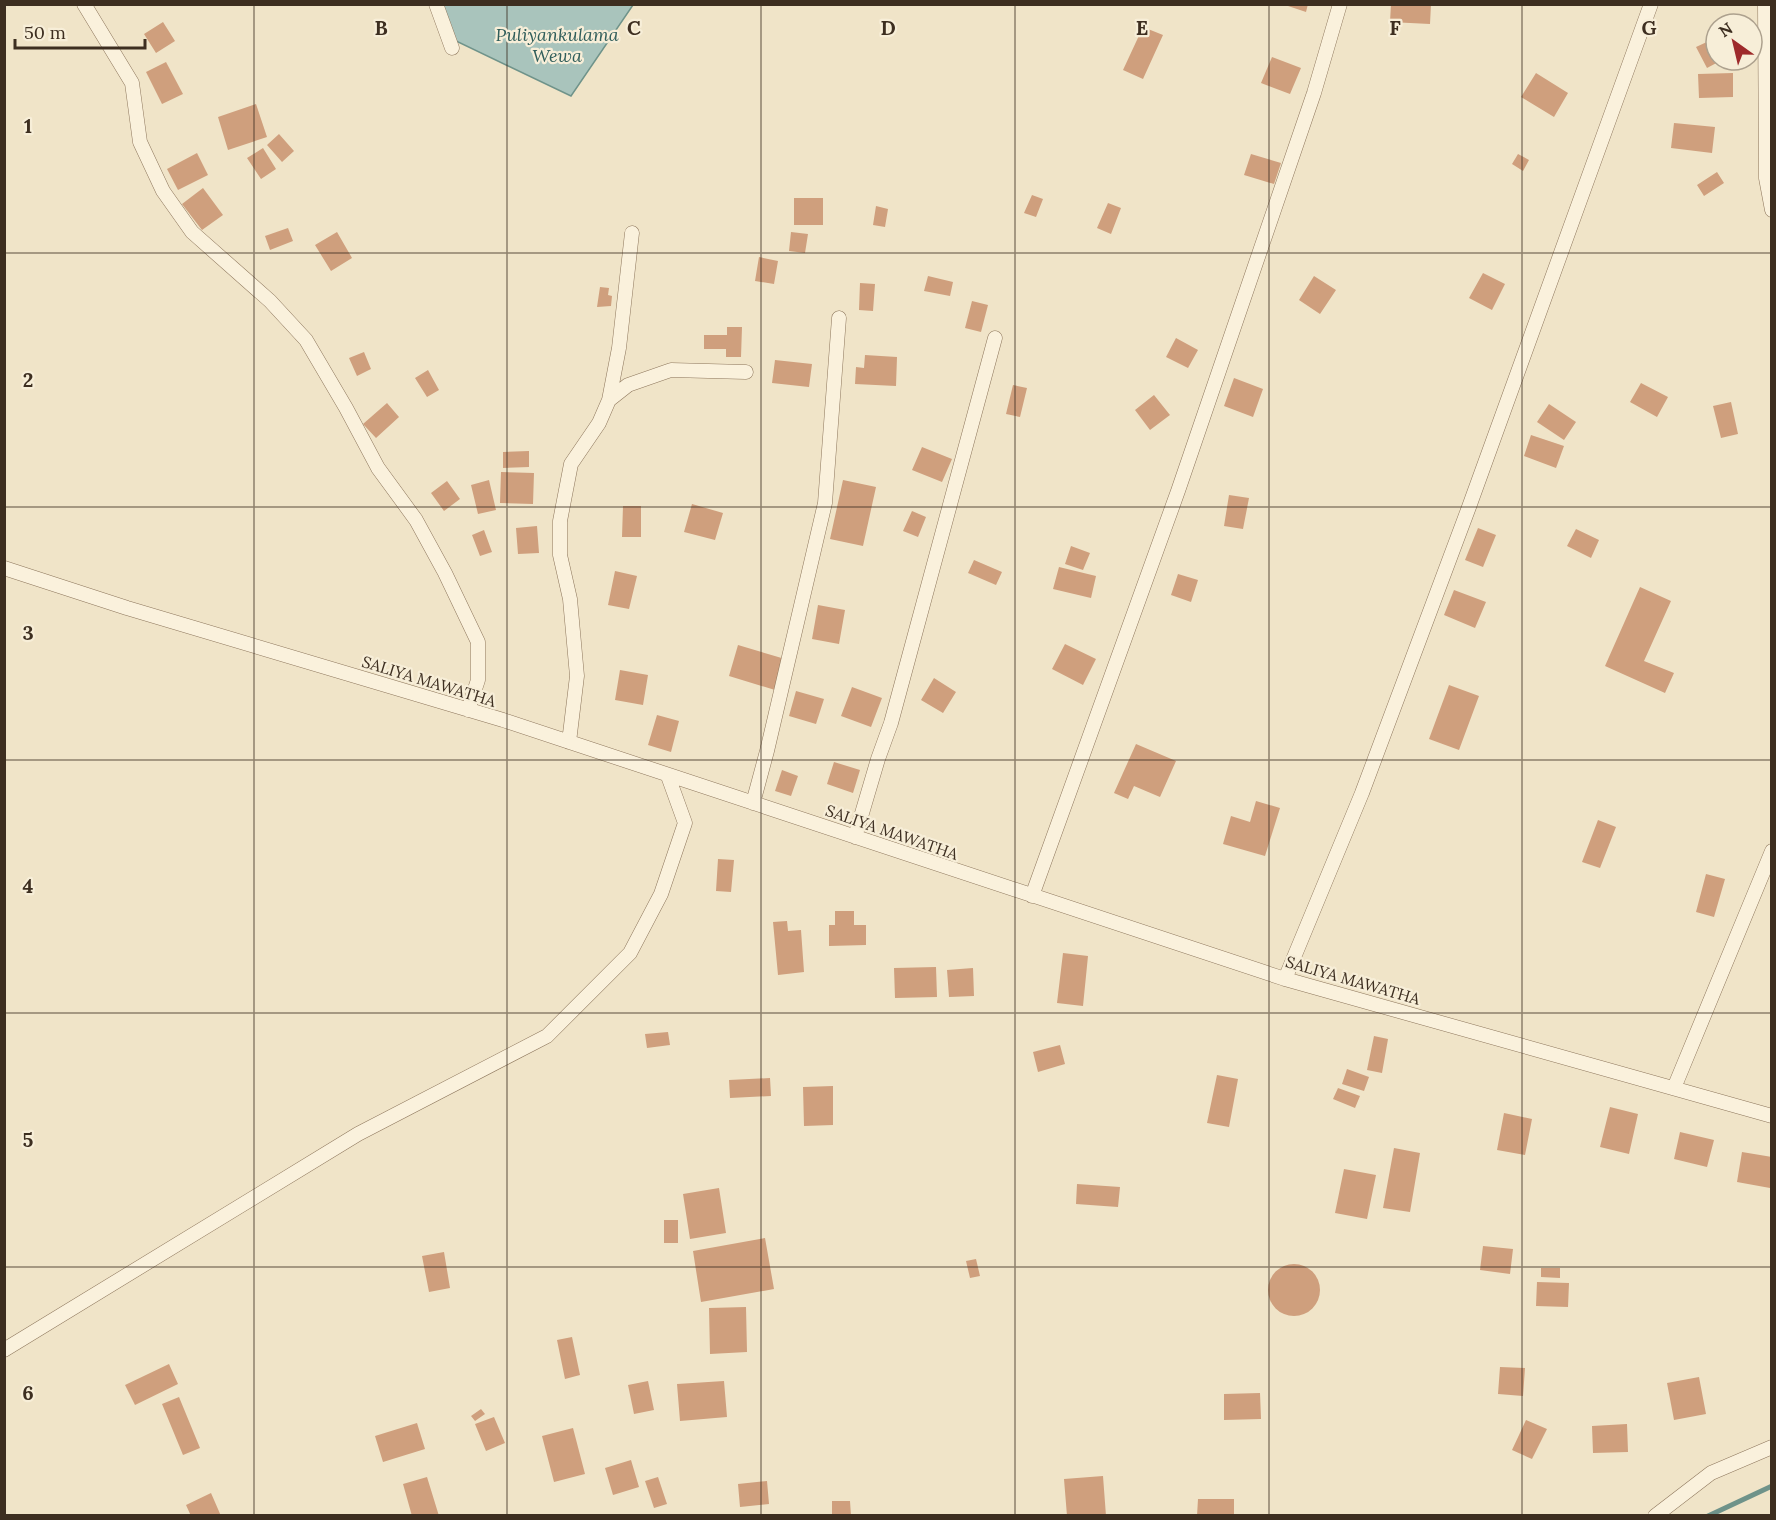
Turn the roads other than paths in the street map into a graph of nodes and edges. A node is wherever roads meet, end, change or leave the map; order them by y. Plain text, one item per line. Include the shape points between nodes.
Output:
1 (84, 4) edge
2 (436, 4) edge
3 (1340, 4) edge
4 (1651, 4) edge
5 (1765, 4) edge
6 (452, 48) dead end
7 (1772, 210) edge
8 (632, 233) dead end
9 (839, 318) dead end
10 (995, 338) dead end
11 (746, 372) dead end
12 (609, 400) junction
13 (4, 568) edge
14 (468, 710) junction
15 (569, 742) junction
16 (668, 776) junction
17 (753, 803) junction
18 (855, 837) junction
19 (1772, 851) edge
20 (1032, 896) junction
21 (1285, 979) junction
22 (1674, 1088) junction
23 (1772, 1116) edge
24 (4, 1350) edge
25 (1772, 1447) edge
26 (1655, 1515) edge

1 - 14 street via 132,84 140,142 163,191 192,232 270,301 306,340 378,468 416,520 445,573 478,642 478,680
2 - 6 street
3 - 20 street via 1314,93 1178,490
4 - 21 street via 1366,782
5 - 7 street via 1766,178
8 - 12 street
9 - 17 street via 825,503
10 - 18 street via 891,723
11 - 12 street via 671,370 628,385
12 - 15 street via 599,423 570,464 560,521 560,555 570,599 577,676
13 - 14 street, SALIYA MAWATHA
14 - 15 street, SALIYA MAWATHA
15 - 16 street, SALIYA MAWATHA
16 - 17 street, SALIYA MAWATHA
16 - 24 street via 685,824 662,894 630,953 547,1035 358,1134
17 - 18 street, SALIYA MAWATHA
18 - 20 street, SALIYA MAWATHA
19 - 22 street
20 - 21 street, SALIYA MAWATHA
21 - 22 street, SALIYA MAWATHA
22 - 23 street, SALIYA MAWATHA
25 - 26 street via 1711,1473

